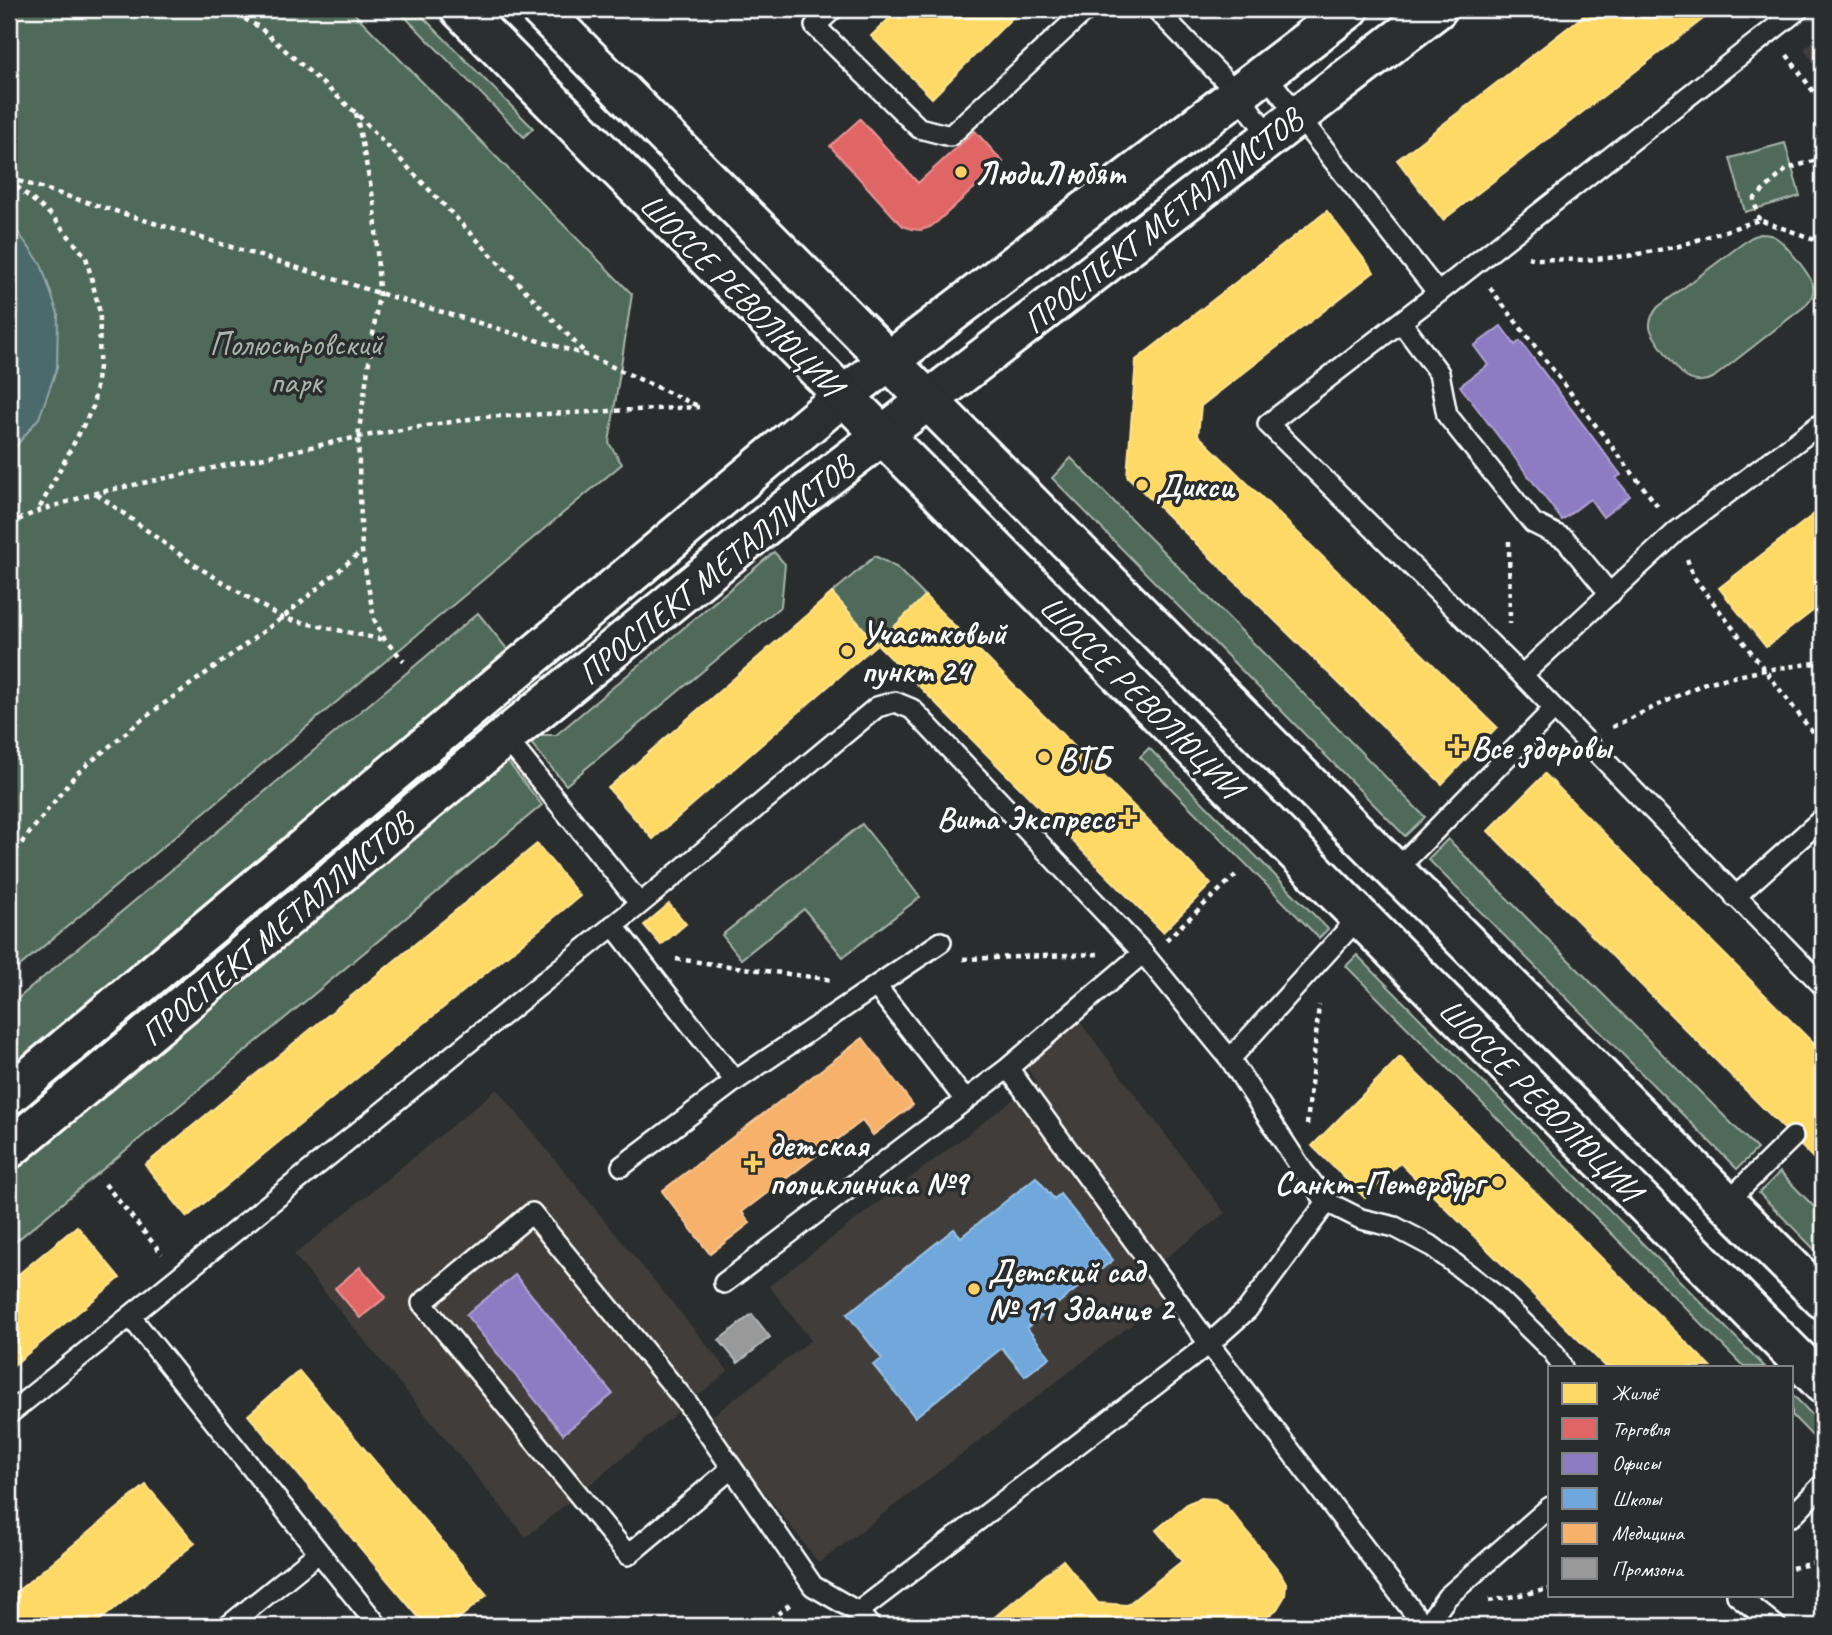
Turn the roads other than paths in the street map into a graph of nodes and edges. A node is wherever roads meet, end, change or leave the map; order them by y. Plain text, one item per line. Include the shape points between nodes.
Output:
1 (460, 9) edge
2 (540, 9) edge
3 (833, 9) edge
4 (1087, 9) edge
5 (1156, 9) edge
6 (1349, 9) edge
7 (1437, 9) edge
8 (1800, 9) edge
9 (1251, 84) junction
10 (1284, 126) junction
11 (1438, 293) junction
12 (1401, 322) junction
13 (889, 361) junction
14 (843, 396) junction
15 (928, 400) junction
16 (1823, 422) edge
17 (883, 435) junction
18 (1610, 594) junction
19 (1516, 670) junction
20 (1554, 709) junction
21 (505, 737) junction
22 (1823, 818) edge
23 (1395, 871) junction
24 (1735, 897) junction
25 (639, 904) junction
26 (1360, 916) junction
27 (613, 925) junction
28 (941, 942) dead end
29 (1143, 953) junction
30 (876, 986) junction
31 (1823, 986) edge
32 (1230, 1059) junction
33 (1008, 1068) junction
34 (736, 1080) junction
35 (9, 1095) edge
36 (965, 1100) junction
37 (1793, 1137) dead end
38 (9, 1149) edge
39 (622, 1166) dead end
40 (1327, 1202) junction
41 (1727, 1202) junction
42 (724, 1283) dead end
43 (1823, 1299) edge
44 (130, 1316) junction
45 (1209, 1344) junction
46 (1561, 1366) edge
47 (1823, 1384) edge
48 (9, 1414) edge
49 (732, 1468) junction
50 (1823, 1484) edge
51 (1548, 1509) edge
52 (1794, 1514) edge
53 (318, 1553) junction
54 (1738, 1596) edge
55 (864, 1619) edge
56 (1429, 1621) edge
57 (228, 1626) edge
58 (378, 1626) edge
59 (1776, 1626) edge

1 - 14 main road, ШОССЕ РЕВОЛЮЦИИ
2 - 13 main road, ШОССЕ РЕВОЛЮЦИИ
3 - 4 lane via 815,26 919,128 950,136
5 - 9 lane
6 - 9 main road, ПРОСПЕКТ МЕТАЛЛИСТОВ
7 - 10 main road, ПРОСПЕКТ МЕТАЛЛИСТОВ
8 - 11 lane
9 - 10 lane
9 - 10 lane
9 - 13 main road, ПРОСПЕКТ МЕТАЛЛИСТОВ
10 - 11 lane
10 - 15 main road, ПРОСПЕКТ МЕТАЛЛИСТОВ
11 - 12 lane
12 - 18 lane via 1439,373 1447,415 1533,523 1565,539
12 - 19 lane via 1268,424
13 - 14 main road, ПРОСПЕКТ МЕТАЛЛИСТОВ
13 - 15 main road, ШОССЕ РЕВОЛЮЦИИ
14 - 17 main road, ШОССЕ РЕВОЛЮЦИИ
14 - 35 main road, ПРОСПЕКТ МЕТАЛЛИСТОВ
15 - 17 main road, ПРОСПЕКТ МЕТАЛЛИСТОВ
15 - 23 main road, ШОССЕ РЕВОЛЮЦИИ
16 - 18 lane via 1677,531
17 - 21 main road, ПРОСПЕКТ МЕТАЛЛИСТОВ
17 - 26 main road, ШОССЕ РЕВОЛЮЦИИ
18 - 19 lane
19 - 20 lane
20 - 23 lane
20 - 24 lane
21 - 25 lane
21 - 38 main road, ПРОСПЕКТ МЕТАЛЛИСТОВ
22 - 24 lane
23 - 41 main road, ШОССЕ РЕВОЛЮЦИИ
24 - 31 lane
25 - 27 lane
25 - 29 lane via 877,707 895,702 912,709
26 - 32 lane
26 - 47 main road, ШОССЕ РЕВОЛЮЦИИ
27 - 34 lane
27 - 44 lane
28 - 30 lane
29 - 32 lane
29 - 33 lane
30 - 34 lane
30 - 36 lane
32 - 40 lane
33 - 36 lane
33 - 45 lane
34 - 39 lane
36 - 42 lane
37 - 41 lane
40 - 45 lane via 1247,1310
40 - 46 lane via 1361,1219 1395,1227 1433,1247 1494,1294
41 - 43 main road, ШОССЕ РЕВОЛЮЦИИ
44 - 48 lane
44 - 53 lane
45 - 55 lane
45 - 56 lane
49 - 49 lane via 628,1555 422,1303 532,1213 688,1404
49 - 55 lane via 813,1586
50 - 52 lane
51 - 56 lane via 1447,1597
53 - 57 lane
53 - 58 lane
54 - 59 lane

